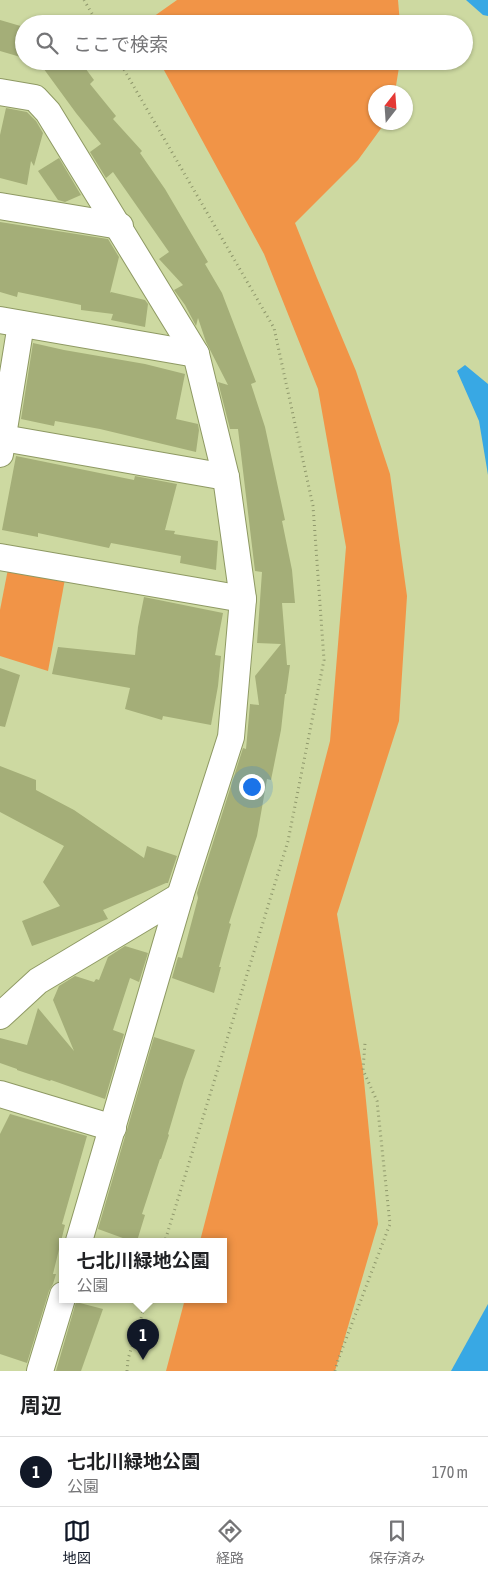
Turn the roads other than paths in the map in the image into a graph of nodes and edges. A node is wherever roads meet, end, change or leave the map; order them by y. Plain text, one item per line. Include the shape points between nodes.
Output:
1 (0, 92) edge
2 (0, 206) edge
3 (120, 226) junction
4 (10, 322) edge
5 (196, 354) junction
6 (1, 447) edge
7 (226, 477) junction
8 (0, 557) edge
9 (243, 599) junction
10 (180, 896) junction
11 (0, 1016) edge
12 (1, 1097) edge
13 (113, 1128) junction
14 (80, 1238) edge
15 (61, 1303) edge
16 (40, 1371) edge

1 - 3 street via 35,98 48,112
2 - 3 street
3 - 5 street
4 - 5 street
4 - 6 street
5 - 7 street
6 - 7 street
7 - 9 street
8 - 9 street
9 - 10 street via 231,737
10 - 11 street via 38,981
10 - 13 street
12 - 13 street
13 - 14 street
15 - 16 street

